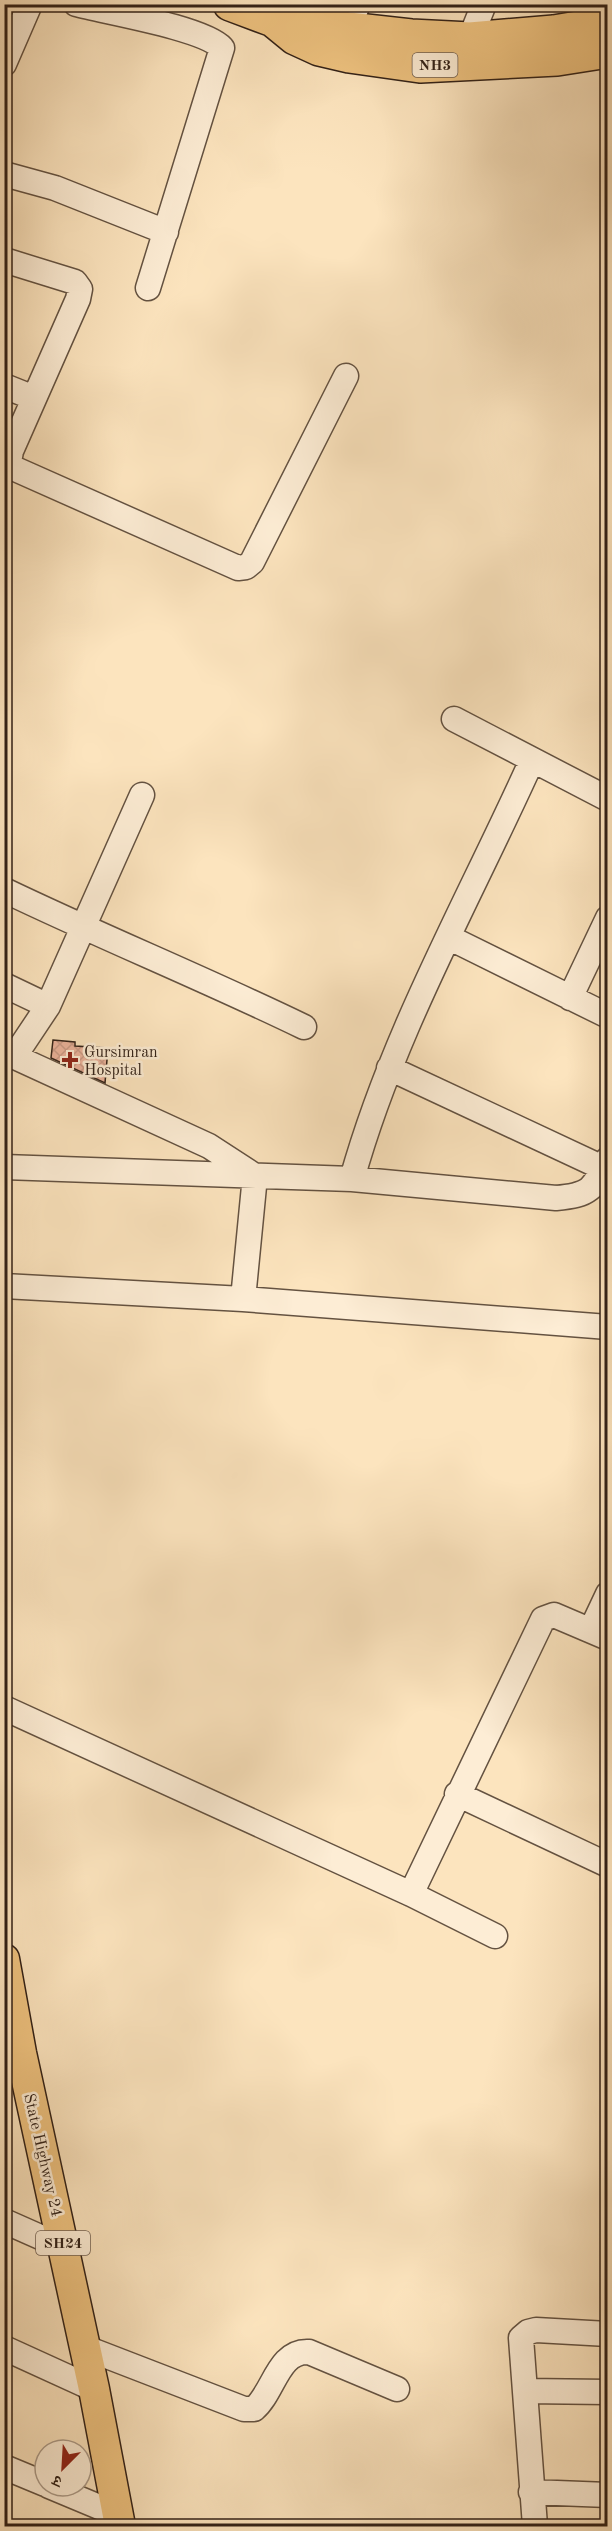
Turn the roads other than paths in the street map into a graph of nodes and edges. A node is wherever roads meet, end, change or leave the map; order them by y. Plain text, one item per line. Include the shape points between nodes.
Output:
1 (30, 4) edge
2 (76, 4) edge
3 (484, 4) edge
4 (236, 5) edge
5 (353, 16) edge
6 (273, 20) junction
7 (608, 23) edge
8 (470, 39) junction
9 (608, 51) edge
10 (4, 64) edge
11 (4, 174) edge
12 (166, 232) junction
13 (4, 260) edge
14 (148, 288) dead end
15 (346, 376) dead end
16 (4, 386) edge
17 (34, 398) junction
18 (453, 719) dead end
19 (532, 760) junction
20 (142, 795) dead end
21 (608, 799) edge
22 (4, 890) edge
23 (608, 918) edge
24 (85, 929) junction
25 (448, 937) junction
26 (4, 985) edge
27 (570, 998) junction
28 (48, 1006) junction
29 (608, 1016) edge
30 (304, 1027) dead end
31 (9, 1054) edge
32 (389, 1068) junction
33 (605, 1163) edge
34 (4, 1167) edge
35 (255, 1176) junction
36 (352, 1179) junction
37 (4, 1286) edge
38 (243, 1299) junction
39 (608, 1327) edge
40 (608, 1594) edge
41 (599, 1634) edge
42 (4, 1708) edge
43 (457, 1794) junction
44 (608, 1865) edge
45 (411, 1894) junction
46 (495, 1936) dead end
47 (4, 1959) edge
48 (13, 2052) edge
49 (4, 2221) edge
50 (65, 2248) junction
51 (608, 2334) edge
52 (4, 2348) edge
53 (86, 2348) junction
54 (94, 2389) junction
55 (397, 2389) dead end
56 (525, 2391) junction
57 (608, 2392) edge
58 (4, 2467) edge
59 (33, 2479) edge
60 (531, 2492) junction
61 (608, 2495) edge
62 (73, 2498) edge
63 (118, 2520) edge
64 (535, 2526) edge

1 - 10 street
2 - 12 street via 194,33 222,48
3 - 8 street
4 - 6 highway, NH3
5 - 6 highway, NH3
5 - 8 highway, NH3
6 - 9 highway, NH3 via 294,38 319,50 420,66 557,59
7 - 8 highway, NH3
11 - 12 street via 55,188
12 - 14 street
13 - 17 street via 75,282 80,289
15 - 17 street via 252,562 238,568 13,468 9,462 11,451
16 - 17 street
18 - 19 street
19 - 21 street
19 - 25 street
20 - 24 street
22 - 24 street
23 - 27 street
24 - 28 street
24 - 30 street via 194,974
25 - 27 street
25 - 32 street
26 - 28 street
27 - 29 street
28 - 31 street
31 - 35 street via 209,1146
32 - 33 street
32 - 36 street
33 - 36 street via 590,1191 556,1198
34 - 35 street
35 - 36 street
35 - 38 street
37 - 38 street
38 - 39 street
40 - 41 street
41 - 43 street via 554,1615 543,1619
42 - 45 street
43 - 44 street
43 - 45 street
45 - 46 street
47 - 48 main road, State Highway 24 / SH24
48 - 50 main road, State Highway 24 / SH24
49 - 50 street
50 - 53 main road, State Highway 24 / SH24
51 - 56 street via 528,2332 521,2338
52 - 54 street
53 - 54 main road, State Highway 24 / SH24
53 - 55 street via 244,2409 254,2409 263,2401 297,2351 309,2352
54 - 63 main road, State Highway 24 / SH24
56 - 57 street
56 - 60 street
58 - 59 street
60 - 61 street
60 - 64 street
62 - 63 street

